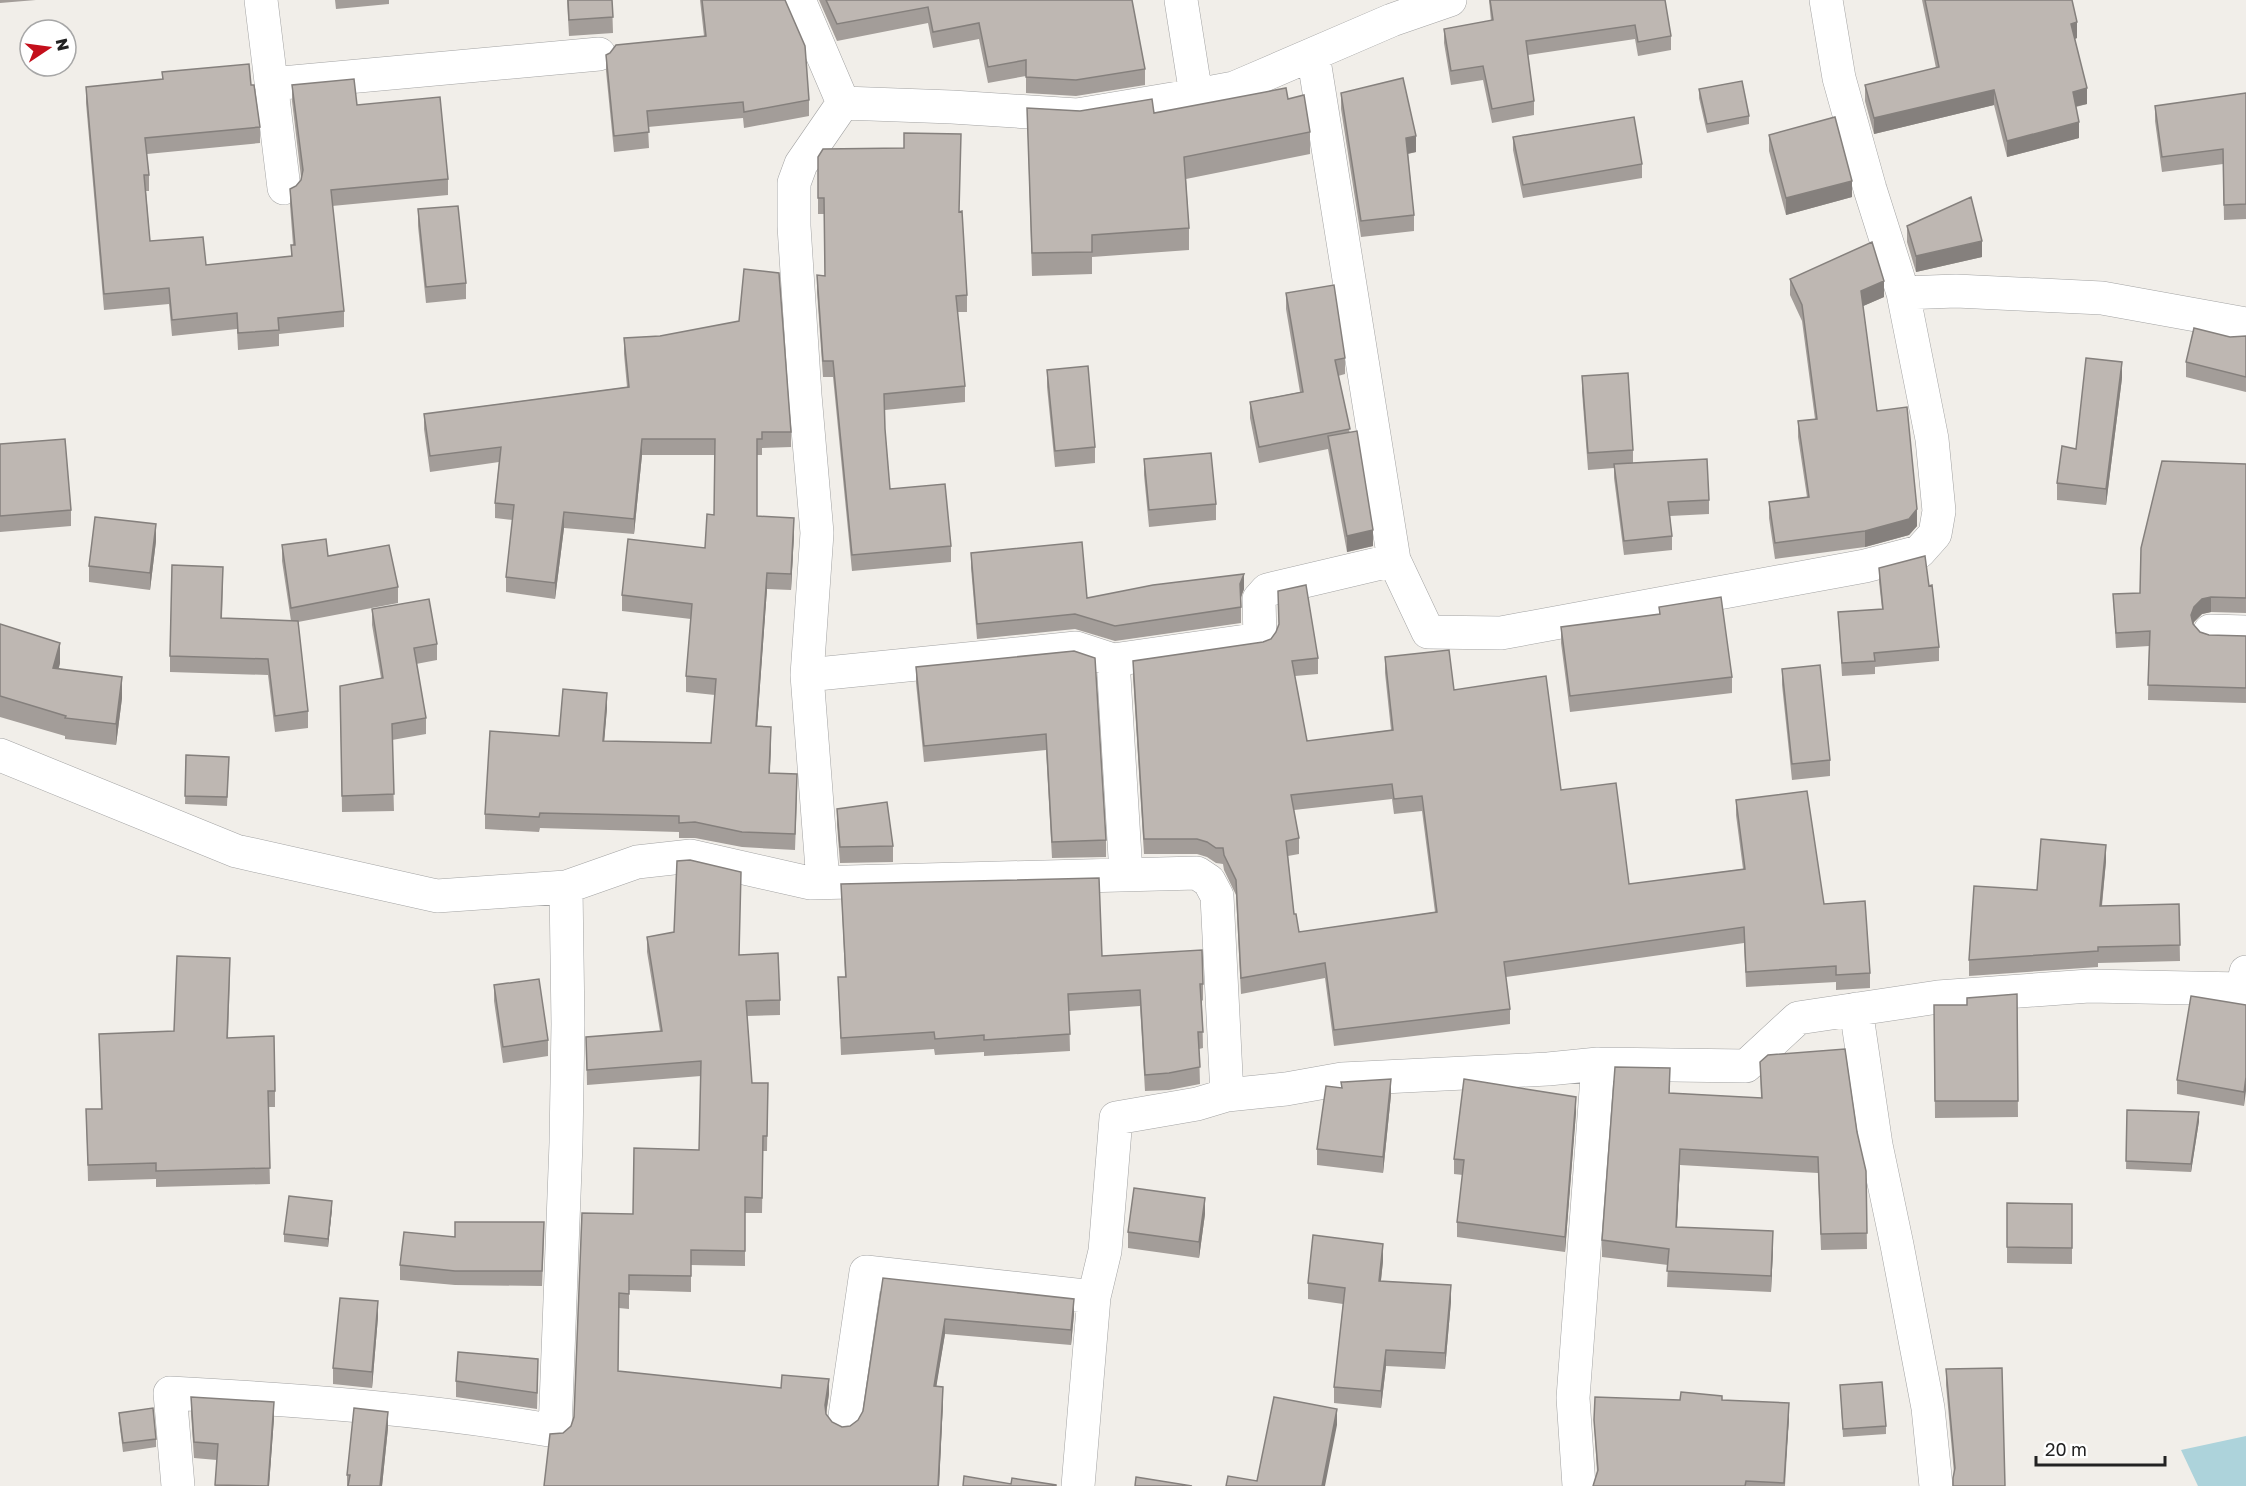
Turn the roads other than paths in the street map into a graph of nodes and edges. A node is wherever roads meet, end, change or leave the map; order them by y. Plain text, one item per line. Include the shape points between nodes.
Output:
1 (261, 0) edge
2 (799, 0) edge
3 (1181, 0) edge
4 (1450, 0) edge
5 (1826, 0) edge
6 (599, 54) dead end
7 (1313, 54) junction
8 (271, 84) junction
9 (1196, 95) junction
10 (843, 103) junction
11 (284, 189) dead end
12 (1903, 293) junction
13 (2246, 324) edge
14 (1394, 560) junction
15 (2210, 631) dead end
16 (2246, 632) edge
17 (1113, 660) junction
18 (807, 675) junction
19 (0, 755) edge
20 (1126, 874) junction
21 (823, 882) junction
22 (566, 887) junction
23 (2246, 972) edge
24 (1856, 1009) junction
25 (1598, 1064) junction
26 (1227, 1095) junction
27 (1094, 1297) junction
28 (844, 1423) dead end
29 (178, 1486) edge
30 (1078, 1486) edge
31 (1579, 1486) edge
32 (1936, 1486) edge

1 - 8 street
2 - 10 street
3 - 9 street
4 - 7 street
5 - 12 street via 1839,78
6 - 8 street
7 - 9 street via 1234,88
7 - 14 street
8 - 11 street
9 - 10 street via 1077,115
10 - 18 street via 801,165 794,183 817,533
12 - 13 street via 1956,291 2102,298
12 - 14 street via 1932,439 1939,511 1935,534 1920,552 1865,567 1501,633 1428,632
14 - 17 street via 1266,590 1259,599 1260,639
15 - 16 street
17 - 18 street via 1076,648
17 - 20 street
18 - 21 street
19 - 22 street via 236,851 437,896
20 - 21 street
20 - 26 street via 1197,873 1209,881 1217,896
21 - 22 street via 810,883 691,856 637,862
22 - 29 street via 566,1143 555,1431 483,1419 305,1400 170,1393
23 - 24 street via 2242,989 2089,986
24 - 25 street via 1798,1018 1746,1066
24 - 32 street via 1876,1145 1928,1408
25 - 26 street via 1342,1078
25 - 31 street via 1574,1398
26 - 27 street via 1116,1118 1105,1251
27 - 28 street via 866,1272
27 - 30 street

